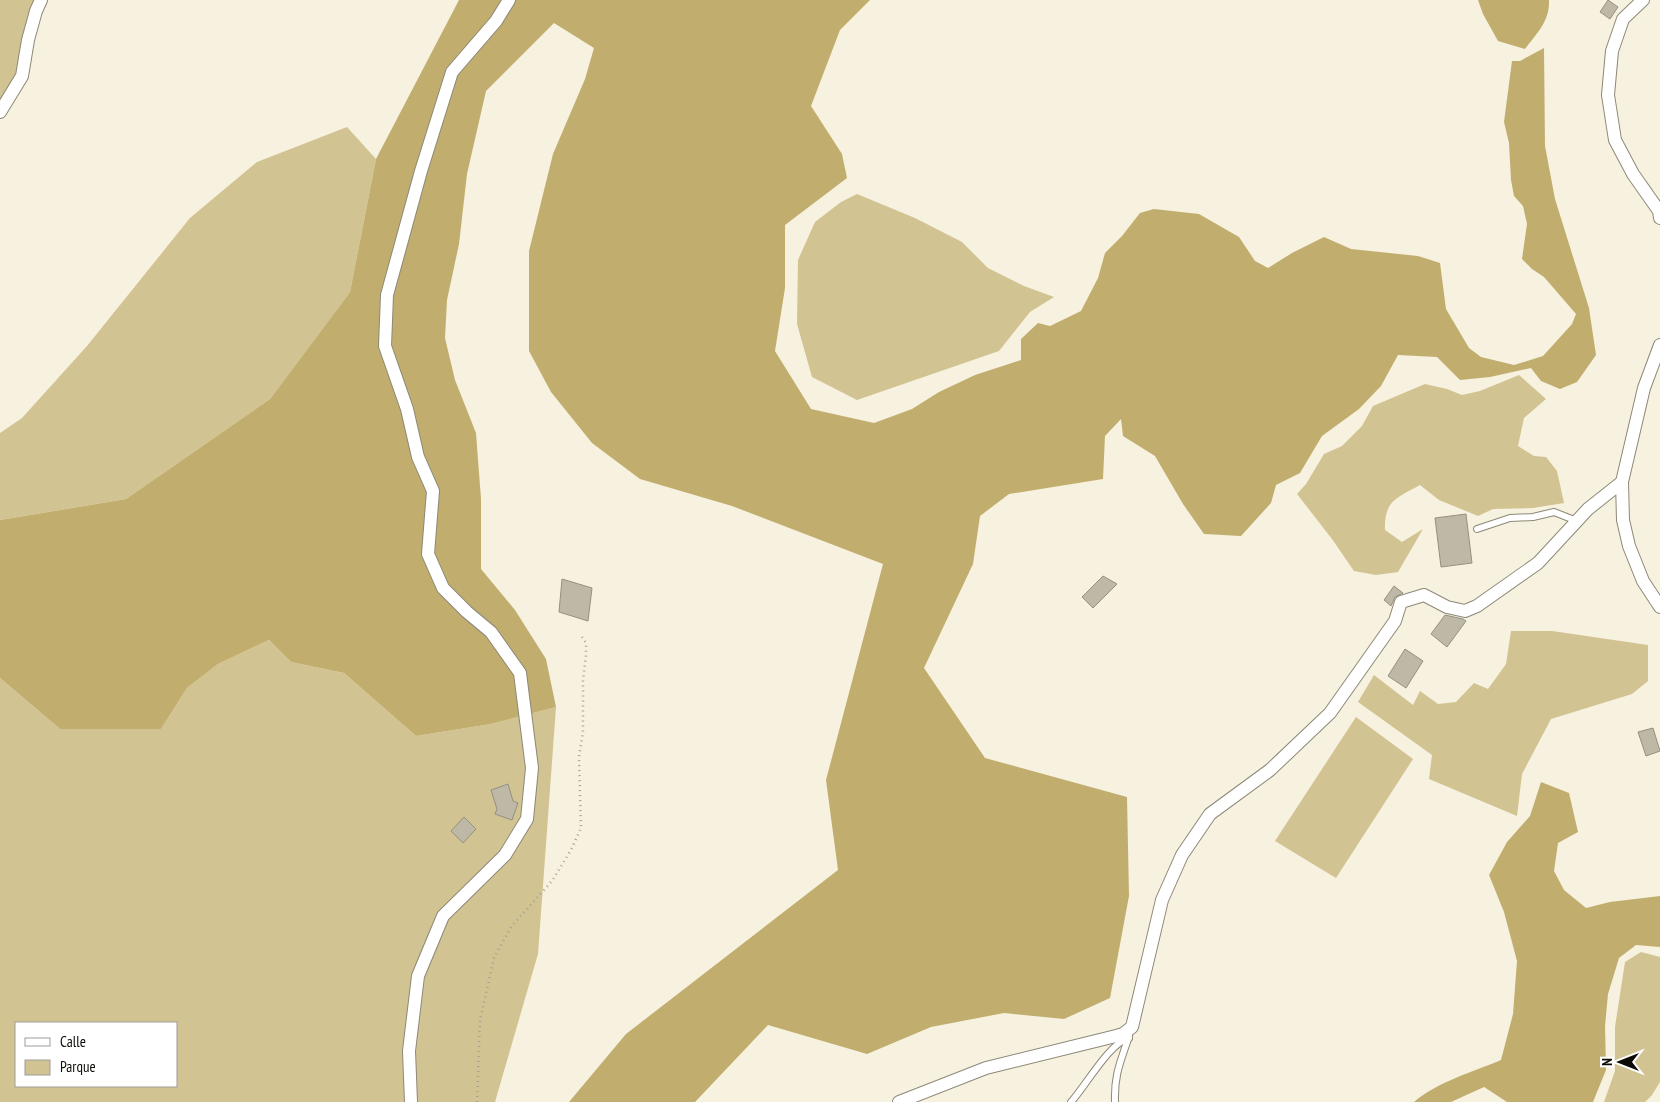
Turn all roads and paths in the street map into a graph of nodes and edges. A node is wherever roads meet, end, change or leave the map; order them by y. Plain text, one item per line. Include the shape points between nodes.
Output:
1 (41, 0) edge
2 (509, 0) edge
3 (1643, 0) edge
4 (0, 112) edge
5 (1660, 218) edge
6 (1660, 345) edge
7 (1622, 482) junction
8 (1577, 521) junction
9 (1477, 530) dead end
10 (1660, 606) edge
11 (582, 637) dead end
12 (1130, 1032) junction
13 (411, 1102) edge
14 (478, 1102) edge
15 (899, 1102) edge
16 (1071, 1102) edge
17 (1115, 1102) edge

1 - 4 street via 28,40 22,76
2 - 13 street via 496,21 452,72 387,295 385,346 407,409 418,457 433,491 428,554 442,588 491,632 520,673 532,768 527,819 505,855 442,916 418,976 409,1051
3 - 5 street via 1623,19 1612,51 1608,95 1615,140 1633,174 1659,211
6 - 7 street via 1644,388
7 - 8 street
7 - 10 street via 1629,546 1643,581
8 - 9 lane via 1554,512 1510,518
8 - 12 street via 1538,563 1477,606 1465,611 1424,596 1401,602 1395,621 1330,713 1270,770 1210,814 1182,855 1162,900
11 - 14 path via 586,643 586,655 579,757 581,828 552,881 511,927 494,958 480,1020
12 - 15 street via 986,1068
12 - 16 lane via 1106,1056
12 - 17 lane via 1118,1064

